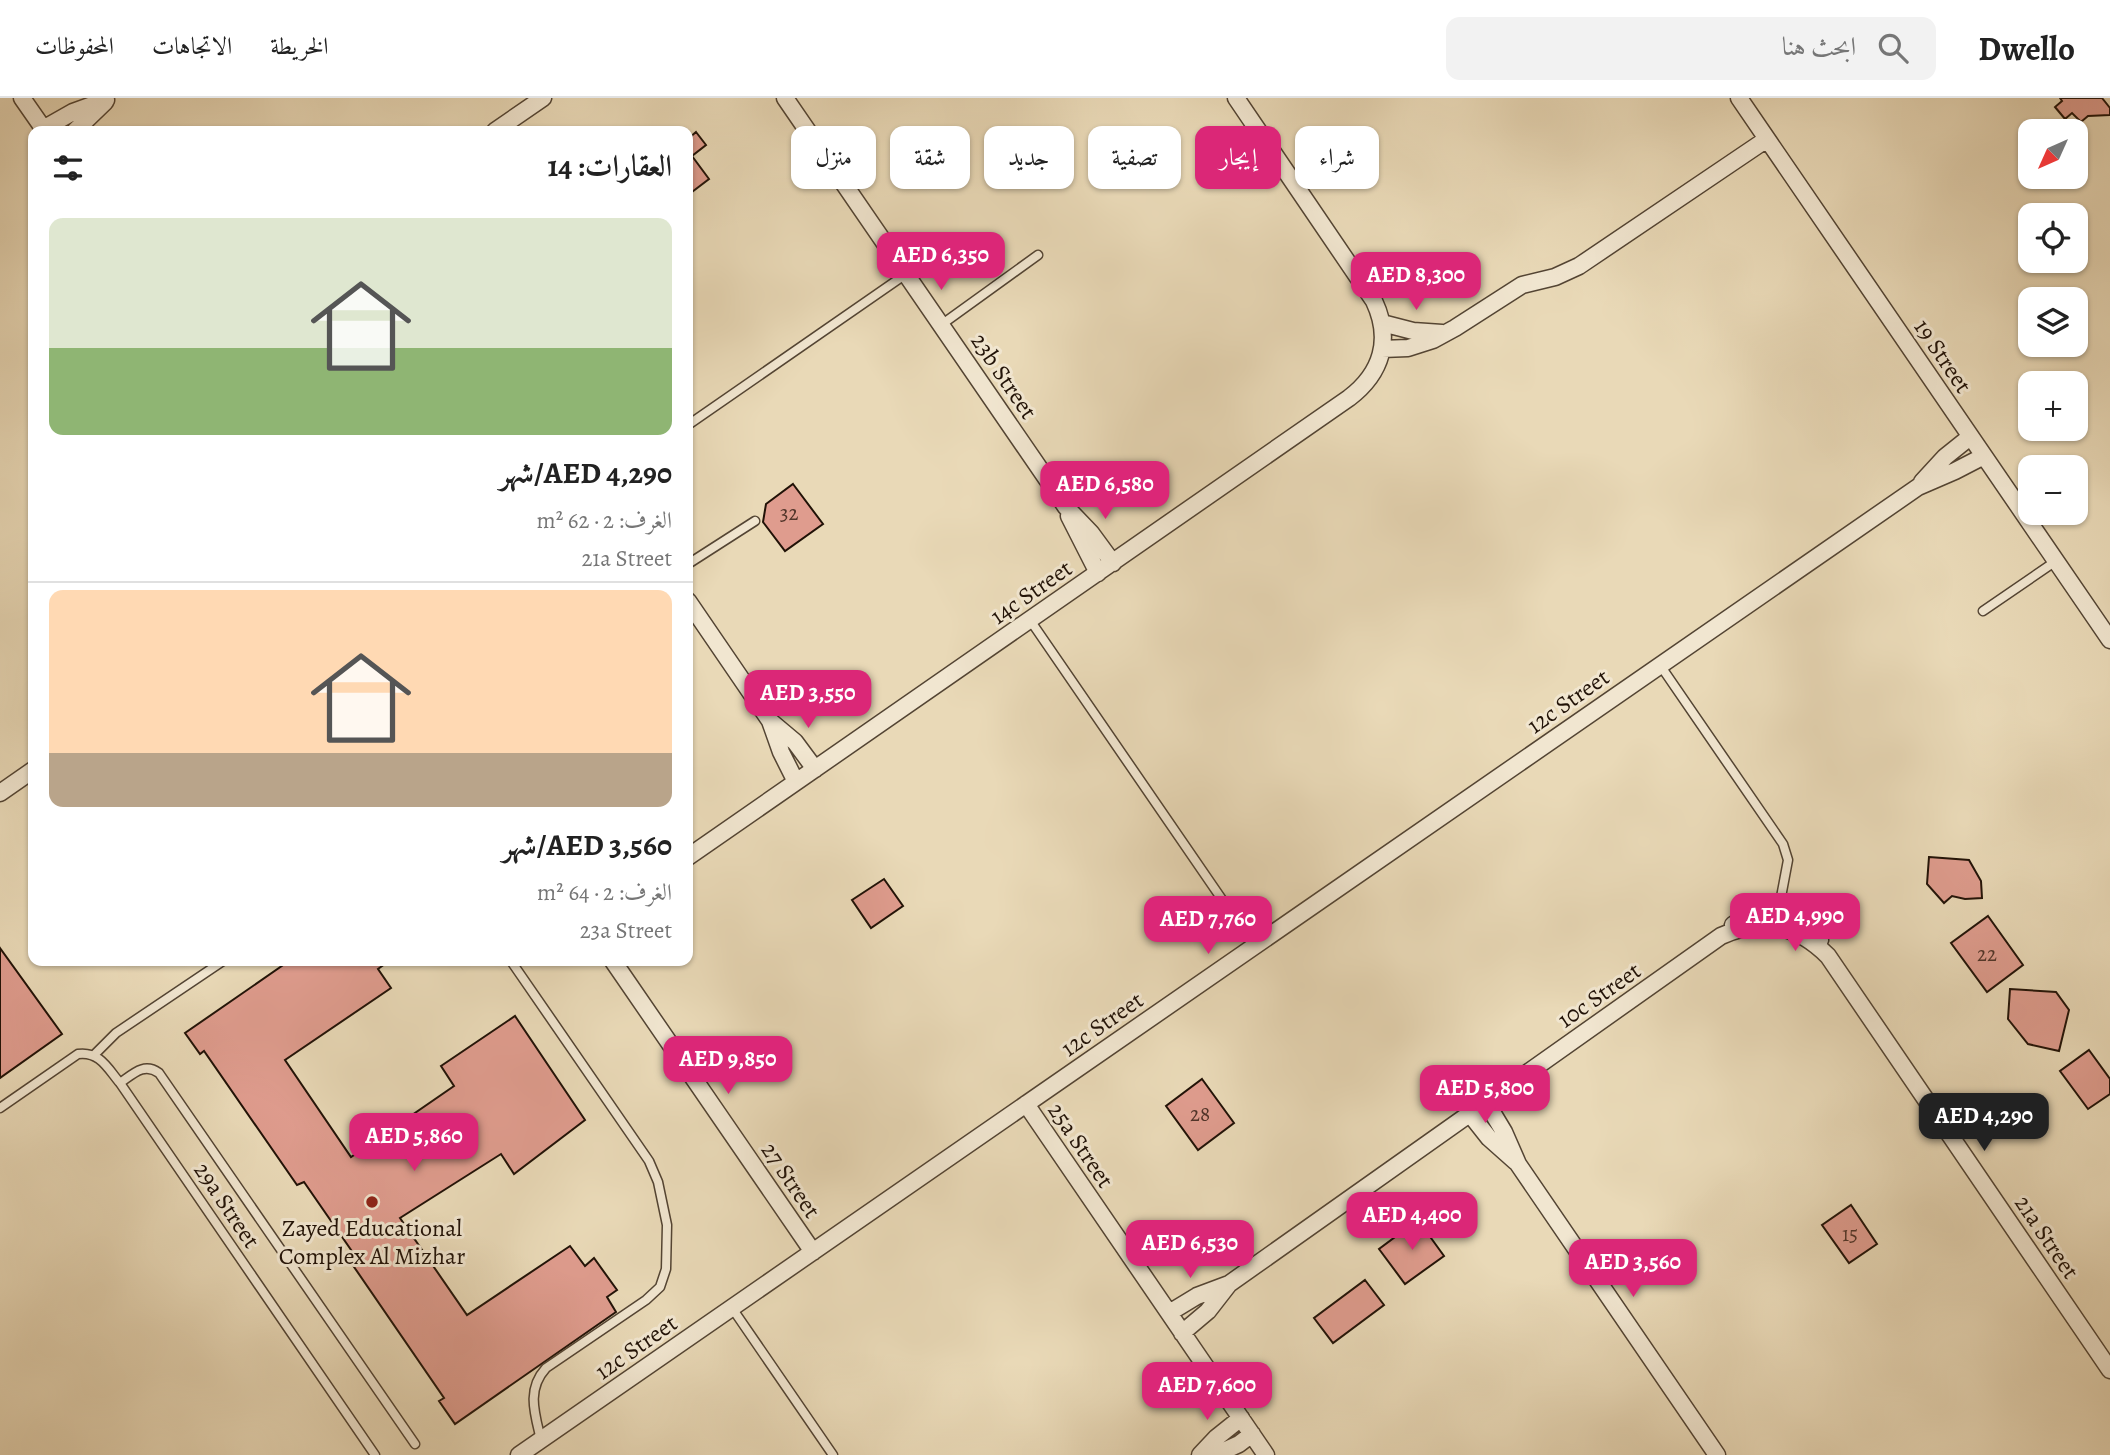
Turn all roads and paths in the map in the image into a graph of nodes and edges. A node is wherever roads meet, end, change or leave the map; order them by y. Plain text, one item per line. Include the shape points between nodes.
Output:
1 (22, 98) edge
2 (544, 98) edge
3 (1236, 98) edge
4 (1739, 98) edge
5 (107, 99) edge
6 (790, 100) edge
7 (41, 126) edge
8 (51, 126) edge
9 (80, 126) edge
10 (502, 126) edge
11 (1766, 139) junction
12 (1038, 255) dead end
13 (906, 274) junction
14 (1382, 323) junction
15 (941, 325) junction
16 (1445, 333) junction
17 (1382, 349) junction
18 (693, 422) edge
19 (1970, 437) junction
20 (1984, 456) junction
21 (1918, 487) junction
22 (1066, 507) junction
23 (755, 521) dead end
24 (693, 561) edge
25 (2056, 561) junction
26 (1113, 563) junction
27 (1098, 573) junction
28 (693, 608) edge
29 (1983, 611) dead end
30 (1030, 620) junction
31 (2110, 640) edge
32 (1660, 665) junction
33 (770, 721) junction
34 (815, 769) junction
35 (28, 773) edge
36 (796, 782) junction
37 (0, 793) edge
38 (693, 854) edge
39 (1777, 920) junction
40 (1254, 946) junction
41 (216, 966) edge
42 (514, 966) edge
43 (616, 966) edge
44 (92, 1053) junction
45 (120, 1083) junction
46 (1486, 1102) junction
47 (1026, 1104) junction
48 (0, 1108) edge
49 (1470, 1114) junction
50 (1518, 1164) junction
51 (813, 1252) junction
52 (1229, 1284) junction
53 (732, 1308) junction
54 (1169, 1313) junction
55 (1182, 1333) junction
56 (2110, 1370) edge
57 (1241, 1418) junction
58 (1252, 1434) junction
59 (541, 1440) junction
60 (415, 1444) dead end
61 (375, 1455) edge
62 (519, 1455) edge
63 (833, 1455) edge
64 (1200, 1455) edge
65 (1215, 1455) edge
66 (1266, 1455) edge
67 (1717, 1455) edge

1 - 7 street
2 - 10 street
3 - 14 street via 1374,301
4 - 11 street, 19 Street
5 - 8 street
5 - 9 street
6 - 13 street, 23b Street
11 - 16 street via 1579,266 1522,285
11 - 19 street, 19 Street
12 - 15 lane
13 - 15 street, 23b Street
13 - 18 lane
14 - 16 street
14 - 17 street
15 - 22 street, 23b Street
16 - 17 street via 1420,345
17 - 26 street, 14c Street via 1373,373 1358,391
19 - 20 street, 19 Street
19 - 21 street, 12c Street
20 - 21 street, 12c Street
20 - 25 street, 19 Street
21 - 32 street, 12c Street
22 - 26 street, 23b Street
22 - 27 street, 23b Street
23 - 24 lane
25 - 29 lane
25 - 31 street, 19 Street
26 - 27 street, 14c Street
27 - 30 street, 14c Street
28 - 33 street
30 - 34 street, 14c Street
30 - 40 lane
32 - 39 lane via 1783,844 1788,860
32 - 40 street, 12c Street
33 - 34 street via 795,742
33 - 36 street
34 - 36 street, 14c Street
35 - 37 street
36 - 38 street, 14c Street
39 - 46 street, 10c Street via 1758,914 1737,921
39 - 56 street, 21a Street via 1828,956
40 - 47 street, 12c Street
41 - 44 lane
42 - 59 lane via 649,1161 667,1225 666,1269 660,1287 540,1374 533,1397
43 - 51 street, 27 Street
44 - 45 lane, 29a Street
44 - 48 lane via 79,1054
45 - 60 lane via 141,1069 159,1073
45 - 61 lane, 29a Street
46 - 49 street, 10c Street
46 - 50 street
47 - 51 street, 12c Street
47 - 54 street, 25a Street
49 - 50 street
49 - 52 street, 10c Street
50 - 67 street
51 - 53 street, 12c Street
52 - 54 street, 10c Street
52 - 55 street, 10c Street via 1208,1311
53 - 59 street, 12c Street
53 - 63 lane
54 - 55 street, 25a Street
55 - 57 street, 25a Street
57 - 58 street, 25a Street
57 - 64 street
58 - 65 street
58 - 66 street, 25a Street
59 - 62 street, 12c Street

